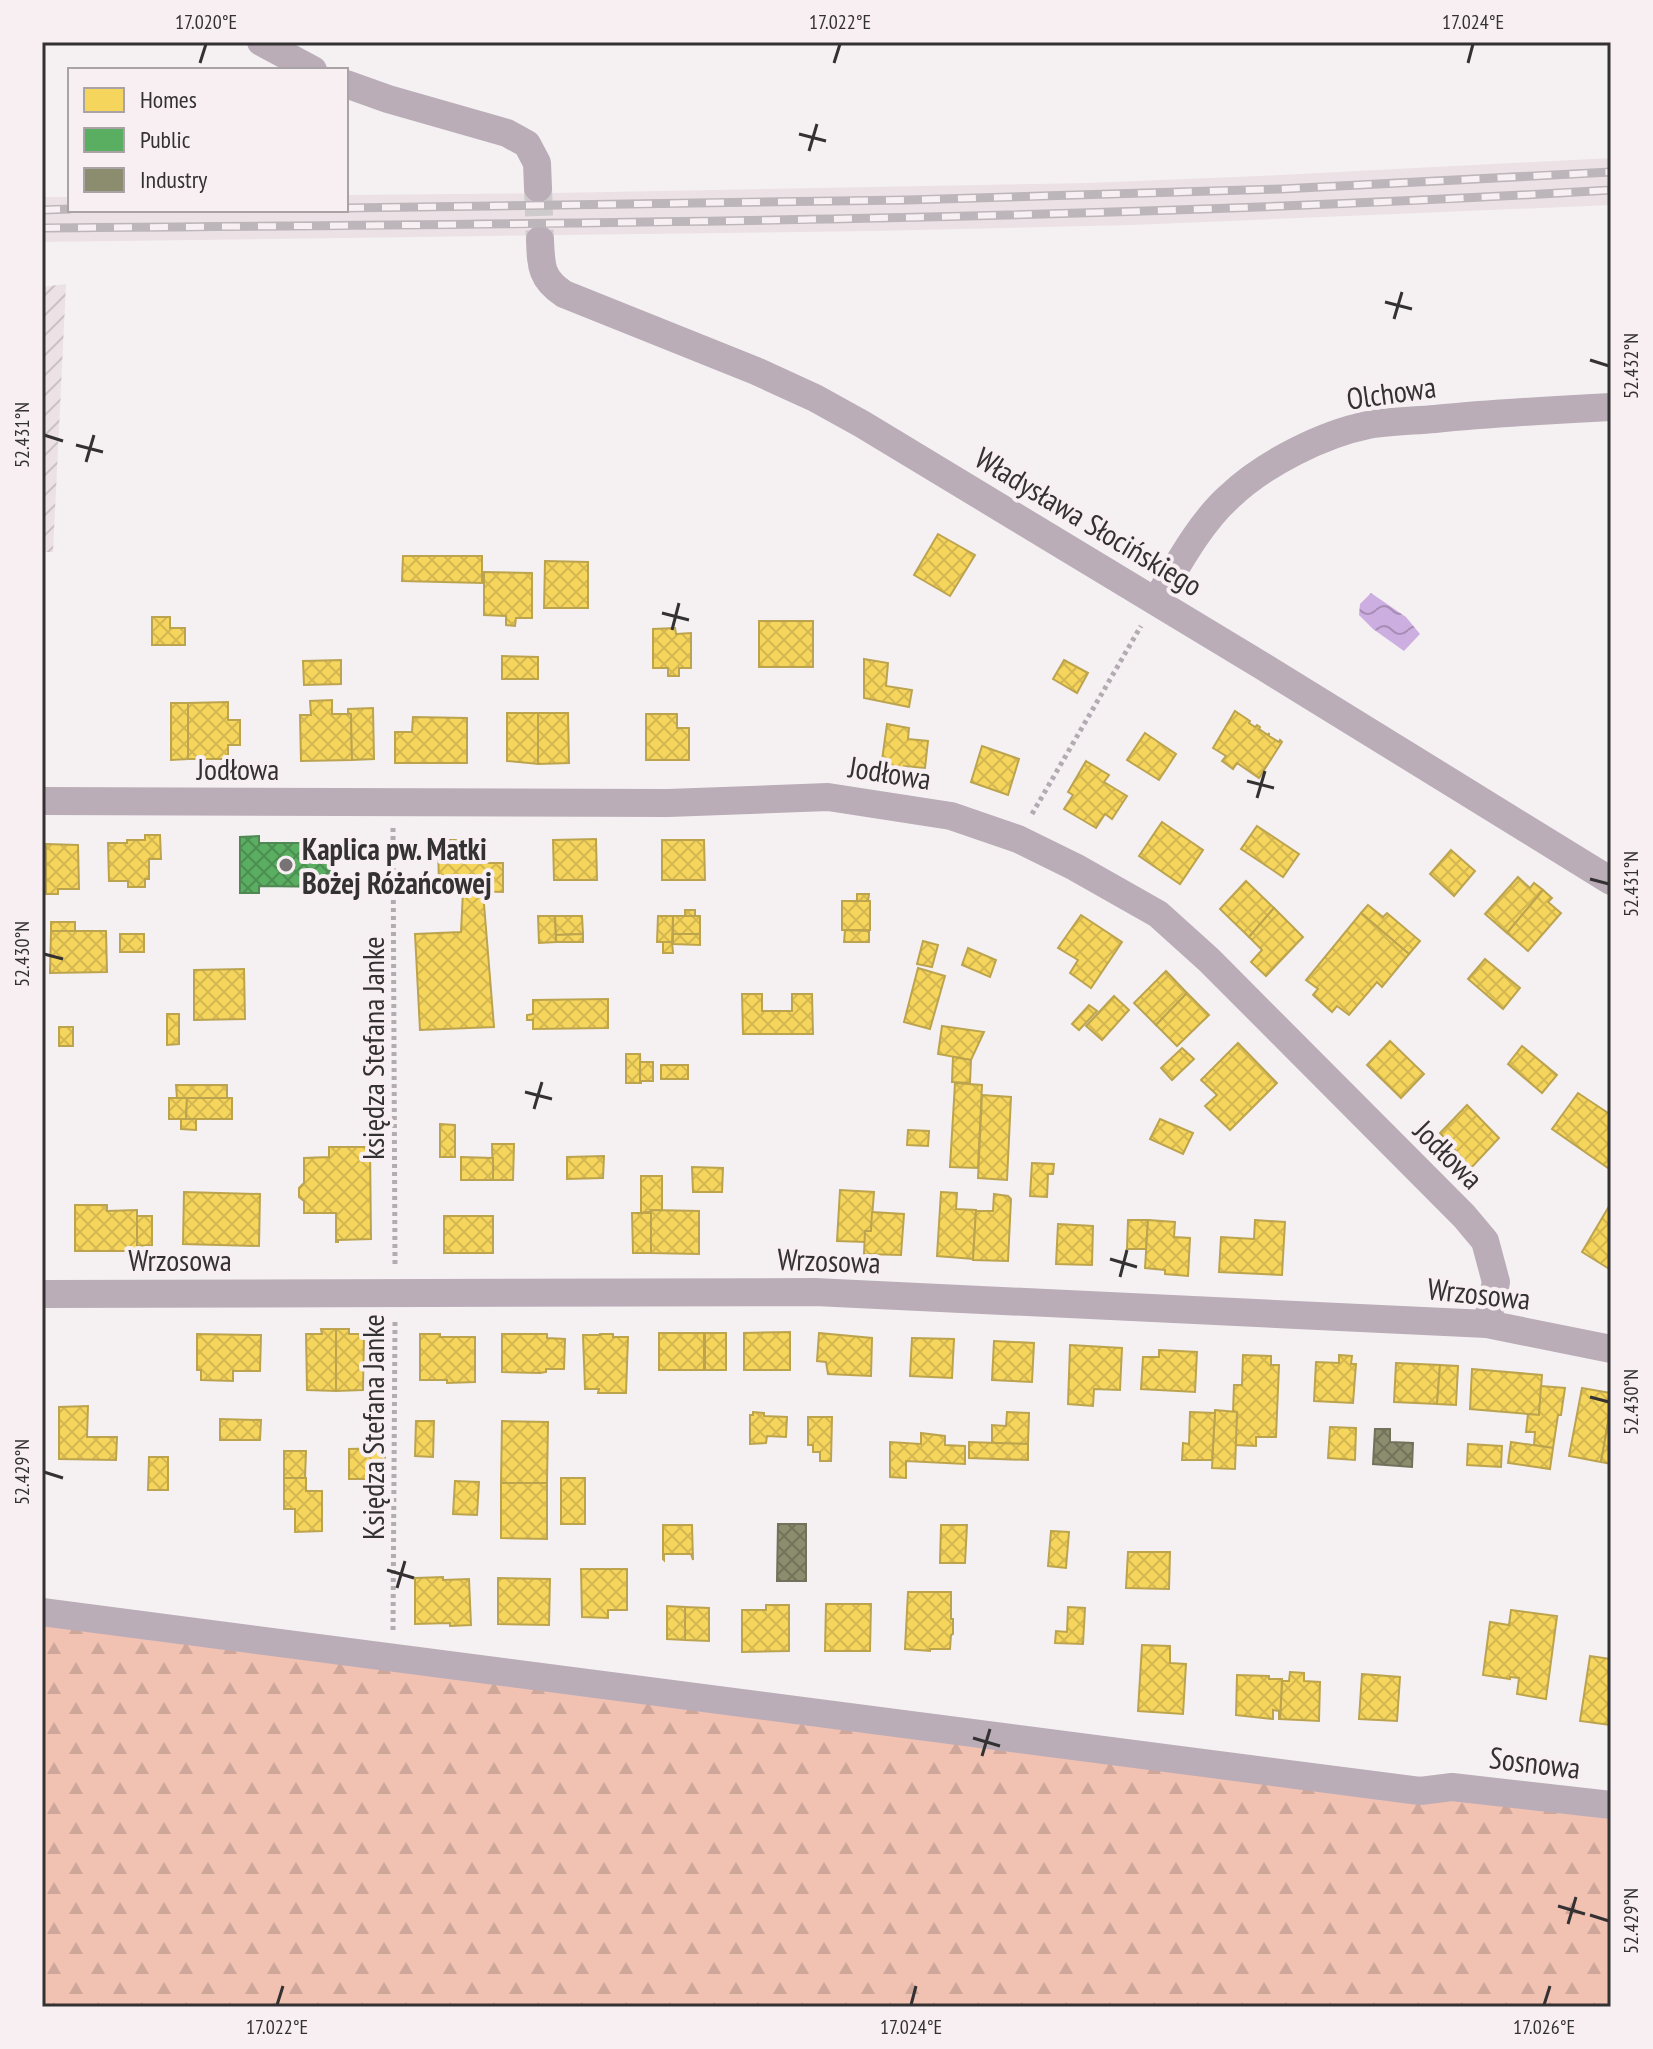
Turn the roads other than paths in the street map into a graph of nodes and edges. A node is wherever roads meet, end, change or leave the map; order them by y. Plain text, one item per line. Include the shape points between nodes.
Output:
1 (261, 42) edge
2 (309, 68) edge
3 (348, 85) edge
4 (538, 188) tunnel mouth
5 (540, 240) tunnel mouth
6 (1611, 407) edge
7 (1156, 601) junction
8 (42, 801) edge
9 (1611, 881) edge
10 (42, 1294) edge
11 (1487, 1324) junction
12 (1611, 1349) edge
13 (42, 1612) edge
14 (1611, 1805) edge

1 - 2 street
3 - 4 street via 507,133 527,144 537,163
5 - 7 street, Władysława Słocińskiego via 544,273 564,294 815,398
6 - 7 street, Olchowa via 1370,425 1330,436 1253,477 1228,498 1189,545
7 - 9 street, Władysława Słocińskiego
8 - 11 street, Jodłowa via 668,803 828,797 951,816 1018,839 1158,914 1464,1216 1485,1241 1496,1282
10 - 11 street, Wrzosowa via 815,1292
11 - 12 street, Wrzosowa
13 - 14 street, Sosnowa via 1420,1791 1452,1787

